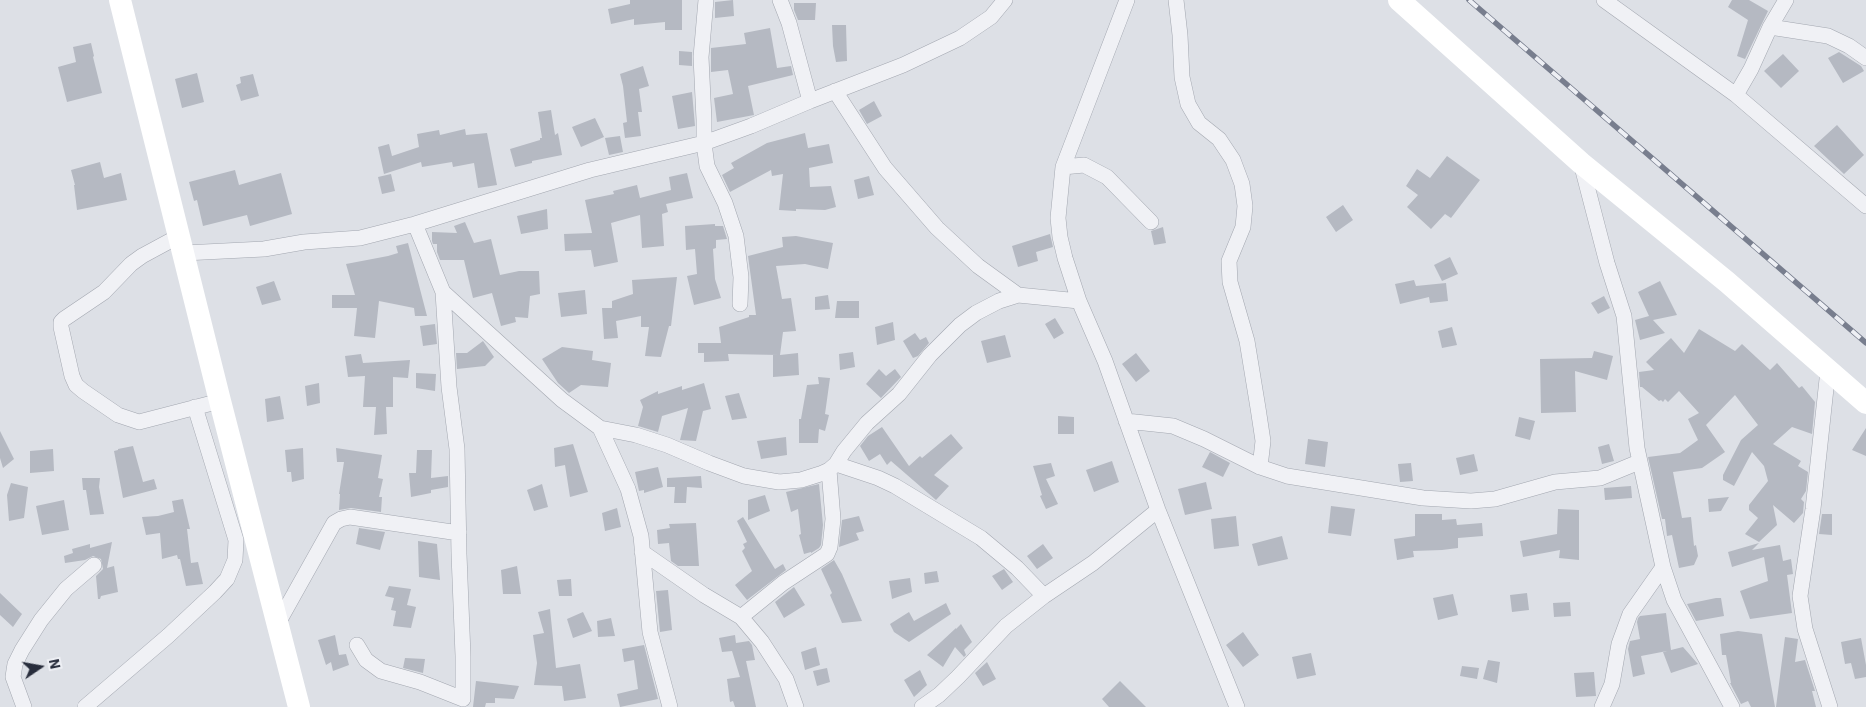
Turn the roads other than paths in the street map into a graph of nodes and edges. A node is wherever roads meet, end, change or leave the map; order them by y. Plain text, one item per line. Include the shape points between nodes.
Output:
1 (120, 0) edge
2 (706, 0) edge
3 (780, 0) edge
4 (1005, 0) edge
5 (1127, 0) edge
6 (1176, 0) edge
7 (1399, 0) edge
8 (1604, 0) edge
9 (1786, 0) edge
10 (1770, 27) junction
11 (1866, 58) edge
12 (835, 91) junction
13 (1736, 95) junction
14 (810, 101) junction
15 (704, 143) junction
16 (1581, 163) junction
17 (1062, 166) junction
18 (1866, 206) edge
19 (1151, 222) dead end
20 (415, 224) junction
21 (182, 245) junction
22 (442, 292) junction
23 (1018, 295) junction
24 (1079, 301) junction
25 (740, 304) dead end
26 (1828, 370) junction
27 (220, 401) junction
28 (1866, 403) edge
29 (194, 407) junction
30 (1126, 421) junction
31 (600, 428) junction
32 (1639, 462) junction
33 (1260, 466) junction
34 (833, 467) junction
35 (1158, 510) junction
36 (459, 533) junction
37 (642, 552) junction
38 (94, 564) dead end
39 (1663, 567) junction
40 (1044, 596) junction
41 (741, 617) junction
42 (278, 622) junction
43 (357, 645) dead end
44 (463, 703) edge
45 (24, 707) edge
46 (85, 707) edge
47 (299, 707) edge
48 (670, 707) edge
49 (796, 707) edge
50 (922, 707) edge
51 (1237, 707) edge
52 (1602, 707) edge
53 (1732, 707) edge
54 (1830, 707) edge

1 - 21 street
2 - 15 street via 701,57
3 - 14 street
4 - 12 street via 991,17 960,38 903,65
5 - 17 street
6 - 33 street via 1182,77 1188,104 1199,123 1220,139 1242,184 1243,227 1229,261 1230,282 1247,341 1258,408 1263,440
7 - 16 street
8 - 13 street
9 - 10 street
10 - 11 street via 1828,36
10 - 13 street
12 - 14 street
12 - 23 street via 885,168 937,228 978,266
13 - 18 street
14 - 15 street
15 - 20 street via 590,170
15 - 25 street via 708,166 736,236
16 - 26 street via 1727,282
16 - 32 street via 1624,316
17 - 19 street via 1084,165 1107,177
17 - 24 street via 1058,218 1060,237
20 - 21 street via 360,238 264,249
20 - 22 street
21 - 27 street
21 - 29 street via 142,256 104,292 64,319 61,327 76,385 118,416 139,422
22 - 31 street via 562,400
22 - 36 street via 457,449
23 - 24 street
23 - 34 street via 999,301 960,325 930,355 899,394 867,423
24 - 30 street
26 - 28 street
26 - 54 street via 1800,596 1806,629
27 - 29 street
27 - 42 street
29 - 46 street via 236,540 234,560 227,579 215,592
30 - 33 street via 1173,426
30 - 35 street
31 - 34 street via 659,442 744,476 779,482 801,480
31 - 37 street via 628,489
32 - 33 street via 1600,478 1555,482 1495,499 1471,501 1397,495 1287,476
32 - 39 street
34 - 40 street via 878,478 895,486 982,538
34 - 41 street via 832,519 827,554 783,583
35 - 40 street via 1093,563
35 - 51 street
36 - 42 street via 350,517 341,519 334,524
36 - 44 street
37 - 41 street
37 - 48 street via 650,632
38 - 45 street via 66,589 30,635 15,664 13,677
39 - 52 street via 1630,614 1619,644 1612,684
39 - 53 street via 1674,600
40 - 50 street via 1006,626 958,677
41 - 49 street via 786,679
42 - 47 street
43 - 44 street via 366,660 382,671 420,682

